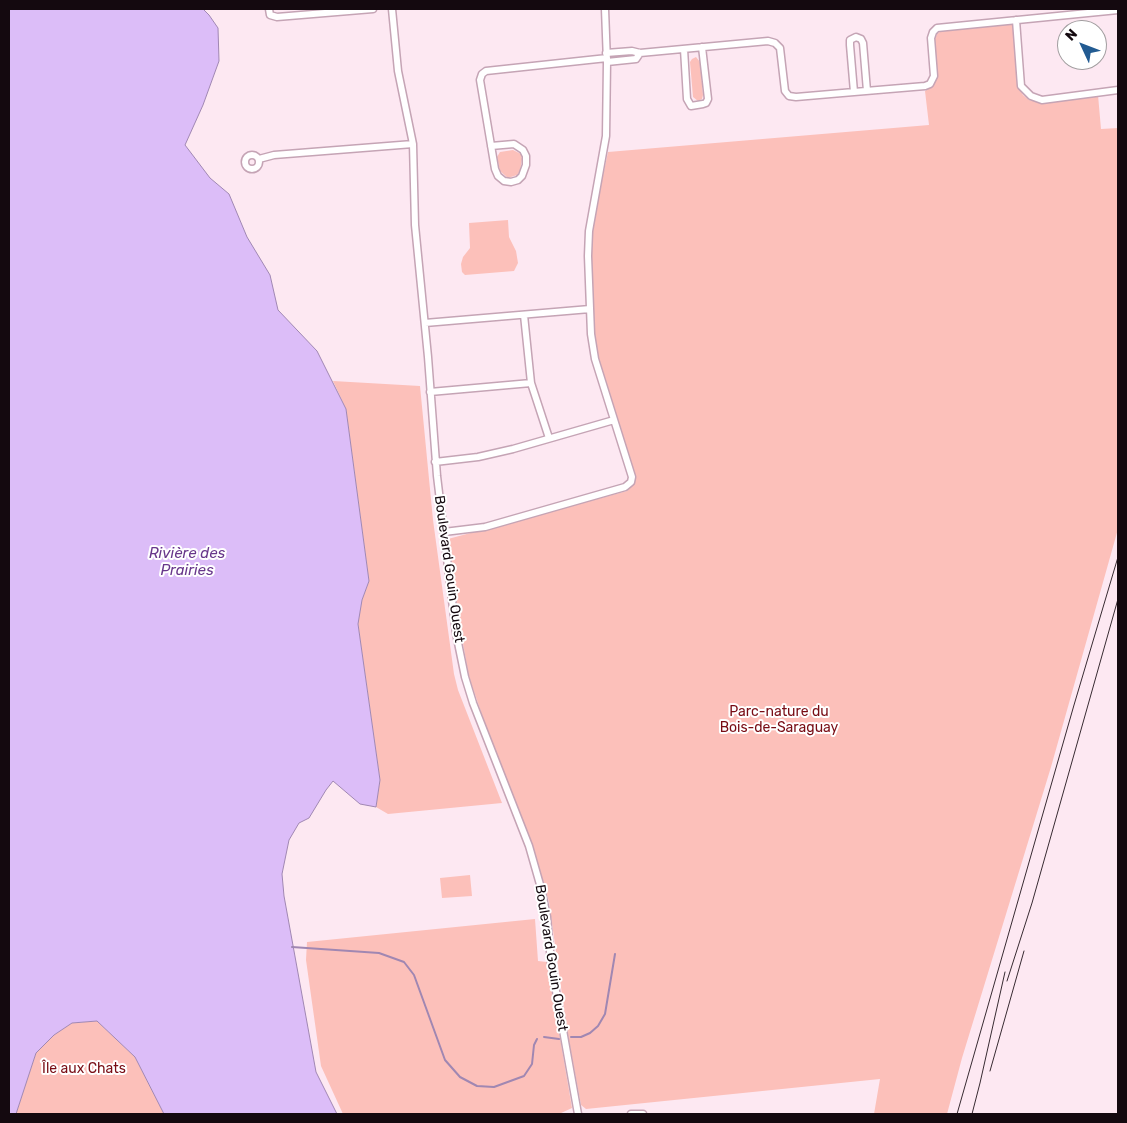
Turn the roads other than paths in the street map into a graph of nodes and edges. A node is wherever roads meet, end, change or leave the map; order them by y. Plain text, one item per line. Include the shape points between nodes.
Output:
1 (373, 9) edge
2 (392, 9) edge
3 (605, 9) edge
4 (1118, 10) edge
5 (329, 11) edge
6 (270, 12) edge
7 (1016, 20) junction
8 (702, 47) junction
9 (684, 49) junction
10 (607, 57) junction
11 (1118, 90) edge
12 (868, 91) junction
13 (854, 92) junction
14 (413, 144) junction
15 (491, 146) junction
16 (259, 159) dead end
17 (590, 309) junction
18 (524, 315) junction
19 (425, 323) junction
20 (531, 383) junction
21 (430, 392) junction
22 (614, 420) junction
23 (549, 438) junction
24 (436, 462) junction
25 (444, 532) junction
26 (578, 1114) edge
27 (631, 1114) edge
28 (643, 1114) edge

1 - 5 street
2 - 14 street, Boulevard Gouin Ouest via 398,71
3 - 10 street
4 - 7 street
5 - 6 street via 277,18
7 - 11 street via 1022,86 1031,96 1042,100
7 - 12 street via 937,28 931,38 934,76 930,84
8 - 9 street
8 - 9 street via 708,99 706,103 691,106 687,99
8 - 13 street via 775,43 780,48 785,90 790,96
9 - 10 street via 640,53 636,59
10 - 15 street via 482,74 480,80
10 - 17 street via 606,136 589,231
12 - 13 street
12 - 13 street via 863,43 856,37 850,40
14 - 16 street via 279,154
14 - 19 street, Boulevard Gouin Ouest via 415,225
15 - 15 street via 498,176 504,181 518,180 526,165 523,150 514,144
17 - 18 street
17 - 22 street via 595,359
18 - 19 street
18 - 20 street
19 - 21 street, Boulevard Gouin Ouest
20 - 21 street
20 - 23 street
21 - 24 street, Boulevard Gouin Ouest
22 - 23 street
22 - 25 street via 632,477 625,488 485,527
23 - 24 street via 478,457
24 - 25 street, Boulevard Gouin Ouest
25 - 26 street, Boulevard Gouin Ouest via 456,633 467,683 480,725 529,846 541,888
27 - 28 street

